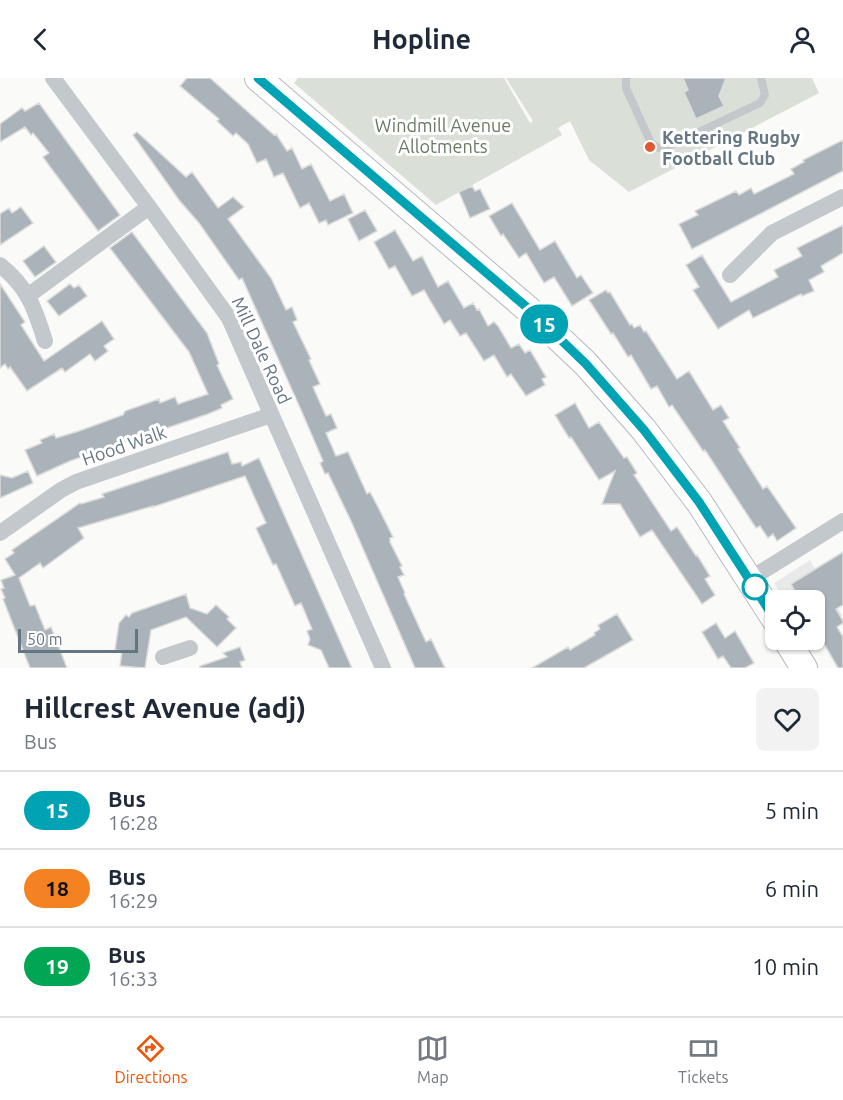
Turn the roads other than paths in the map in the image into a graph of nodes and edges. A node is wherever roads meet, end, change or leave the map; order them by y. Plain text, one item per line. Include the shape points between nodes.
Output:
1 (53, 78) edge
2 (258, 78) edge
3 (626, 78) edge
4 (761, 78) edge
5 (843, 197) edge
6 (150, 207) junction
7 (0, 265) edge
8 (730, 275) dead end
9 (29, 296) junction
10 (45, 341) dead end
11 (271, 415) junction
12 (843, 521) edge
13 (0, 533) edge
14 (750, 579) junction
15 (765, 603) edge
16 (793, 650) edge
17 (383, 668) edge
18 (804, 668) edge

1 - 6 street, Mill Dale Road
2 - 14 main road via 530,310 579,357 672,465
3 - 4 lane via 651,143 665,148 760,103 765,95
5 - 8 street via 772,233
6 - 9 street
6 - 11 street, Mill Dale Road via 229,318
7 - 9 street
9 - 10 street
11 - 13 street, Hood Walk via 75,482
11 - 17 street, Mill Dale Road
12 - 14 street
14 - 15 main road
16 - 18 main road

